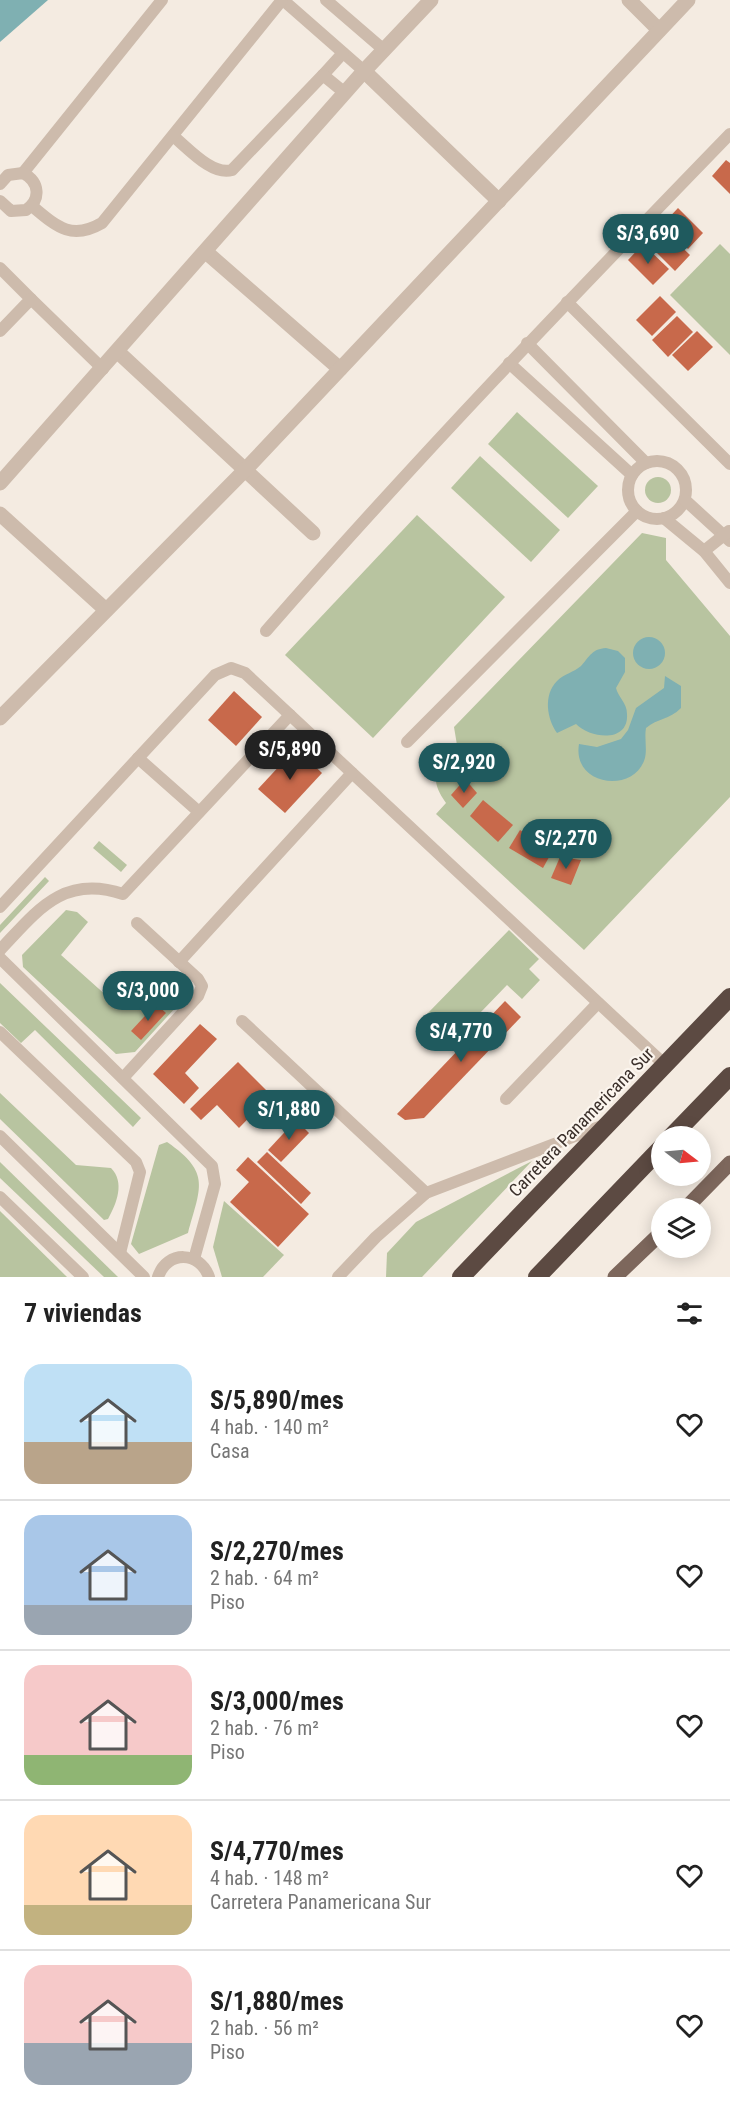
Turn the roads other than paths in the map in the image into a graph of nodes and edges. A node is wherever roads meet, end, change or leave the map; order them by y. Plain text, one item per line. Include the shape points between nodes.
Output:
1 (162, 0) edge
2 (282, 0) edge
3 (326, 0) edge
4 (431, 0) edge
5 (629, 0) edge
6 (688, 0) edge
7 (659, 30) junction
8 (384, 50) junction
9 (343, 53) junction
10 (364, 71) junction
11 (322, 75) junction
12 (345, 93) junction
13 (730, 134) edge
14 (173, 136) junction
15 (23, 173) junction
16 (0, 184) edge
17 (0, 201) edge
18 (499, 201) junction
19 (32, 206) junction
20 (206, 252) junction
21 (0, 268) edge
22 (31, 299) junction
23 (567, 302) junction
24 (0, 332) edge
25 (527, 343) junction
26 (118, 352) junction
27 (509, 363) junction
28 (103, 369) junction
29 (340, 369) junction
30 (646, 463) junction
31 (730, 464) edge
32 (245, 470) junction
33 (632, 475) junction
34 (0, 483) edge
35 (685, 500) junction
36 (637, 511) junction
37 (0, 514) edge
38 (664, 518) junction
39 (313, 533) dead end
40 (728, 535) edge
41 (704, 551) junction
42 (730, 584) edge
43 (106, 610) junction
44 (266, 631) dead end
45 (290, 715) junction
46 (0, 718) edge
47 (407, 742) dead end
48 (138, 758) junction
49 (352, 773) junction
50 (200, 812) junction
51 (0, 907) edge
52 (137, 923) dead end
53 (0, 950) edge
54 (0, 958) edge
55 (179, 962) junction
56 (730, 997) edge
57 (598, 1003) junction
58 (242, 1021) dead end
59 (0, 1032) edge
60 (665, 1065) junction
61 (730, 1076) edge
62 (123, 1078) junction
63 (506, 1099) dead end
64 (611, 1122) junction
65 (682, 1126) edge
66 (0, 1136) edge
67 (651, 1158) edge
68 (730, 1163) edge
69 (426, 1193) junction
70 (0, 1197) edge
71 (696, 1198) edge
72 (651, 1243) edge
73 (120, 1253) junction
74 (194, 1258) junction
75 (83, 1277) edge
76 (144, 1277) edge
77 (158, 1277) edge
78 (209, 1277) edge
79 (338, 1277) edge
80 (461, 1277) edge
81 (537, 1277) edge
82 (615, 1277) edge

1 - 15 lane
2 - 9 lane
2 - 14 lane
3 - 8 lane
4 - 8 street
5 - 7 street
6 - 7 street
7 - 18 street
8 - 10 street
9 - 10 lane
9 - 11 lane
10 - 12 street
10 - 18 street
11 - 12 lane
11 - 14 lane via 232,170 215,170
12 - 20 street
13 - 23 lane
14 - 19 lane via 102,223 89,231 58,228
15 - 16 lane via 9,175
15 - 19 lane via 36,183
17 - 19 lane via 4,207 18,212
18 - 29 street
20 - 26 street
20 - 29 street
21 - 22 lane
22 - 24 lane
22 - 28 lane
23 - 25 lane
23 - 31 lane
25 - 27 lane
25 - 30 lane
26 - 28 street
26 - 32 street
27 - 33 lane
27 - 44 lane
28 - 34 street
29 - 32 street
30 - 33 lane
30 - 35 lane via 655,460 674,465 685,480
32 - 39 street
32 - 43 street
33 - 36 lane via 628,494
35 - 38 lane via 673,515
35 - 40 lane
36 - 38 lane via 645,517
36 - 47 lane
37 - 43 street
38 - 41 lane
40 - 41 lane
41 - 42 lane
43 - 46 street
45 - 48 lane via 245,673 231,668 215,675
45 - 49 lane
45 - 50 lane
48 - 50 lane
48 - 51 lane
49 - 55 lane
49 - 57 lane
50 - 53 lane via 123,894 93,888 52,898
52 - 55 lane
54 - 62 lane
55 - 62 lane via 201,982 201,992
56 - 60 highway, Carretera Panamericana Sur
57 - 60 lane
57 - 63 lane
58 - 69 lane
59 - 73 lane via 136,1162 140,1172
60 - 64 highway, Carretera Panamericana Sur
61 - 65 highway
62 - 74 lane via 212,1166 216,1184
64 - 69 lane
64 - 80 highway, Carretera Panamericana Sur
66 - 73 lane
67 - 81 highway
68 - 71 main road
69 - 79 lane
70 - 75 lane
72 - 82 main road
73 - 76 lane
74 - 77 lane via 170,1260
74 - 78 lane via 202,1263

